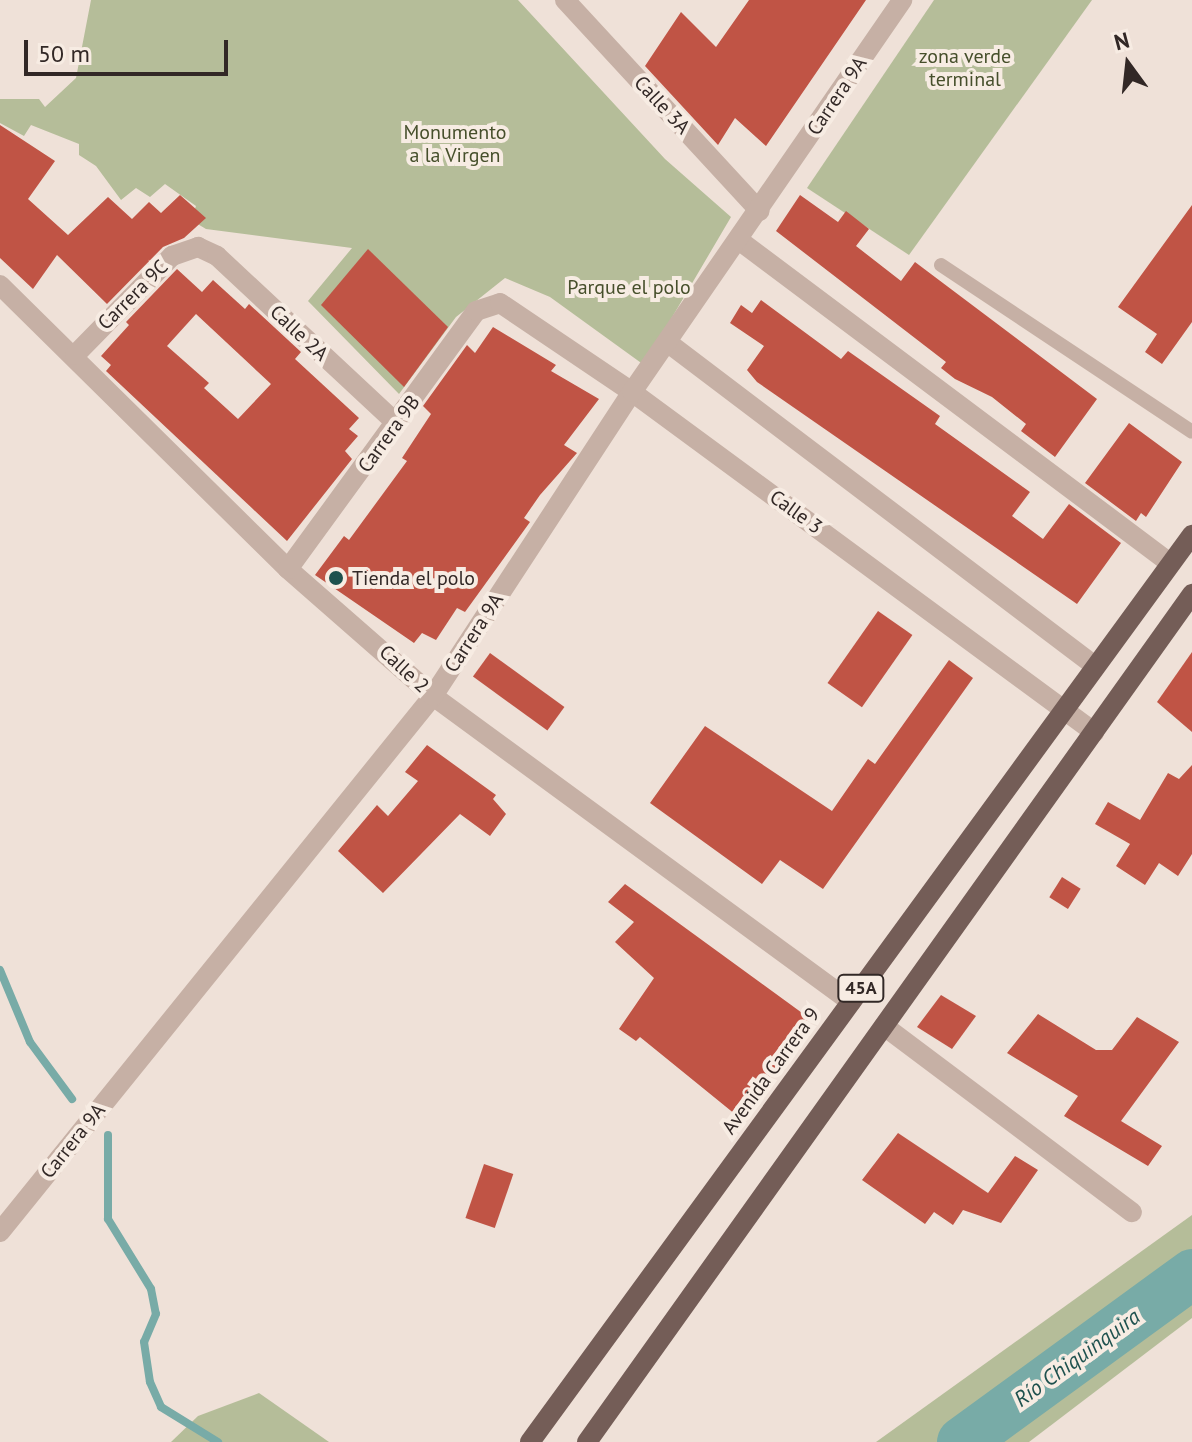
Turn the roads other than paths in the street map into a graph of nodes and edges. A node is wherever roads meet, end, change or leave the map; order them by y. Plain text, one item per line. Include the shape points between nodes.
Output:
1 (565, 0) edge
2 (902, 0) edge
3 (760, 211) junction
4 (740, 241) junction
5 (198, 247) joint
6 (941, 265) dead end
7 (0, 285) edge
8 (491, 302) joint
9 (667, 342) junction
10 (75, 355) junction
11 (632, 392) junction
12 (397, 424) junction
13 (1192, 432) edge
14 (1192, 535) edge
15 (1170, 563) junction
16 (288, 569) junction
17 (1192, 594) edge
18 (1095, 666) junction
19 (433, 696) junction
20 (1064, 708) junction
21 (1094, 732) junction
22 (851, 1002) junction
23 (884, 1026) junction
24 (1132, 1212) dead end
25 (0, 1232) edge
26 (530, 1442) edge
27 (587, 1442) edge

1 - 3 street, Calle 3A
2 - 3 street, Carrera 9A
3 - 4 street, Carrera 9A
4 - 9 street, Carrera 9A
4 - 15 street
5 - 10 street, Carrera 9C via 172,256
5 - 12 street, Calle 2A via 217,256
6 - 13 lane
7 - 10 street, Calle 2
8 - 11 street, Calle 3 via 508,306
8 - 12 street, Carrera 9B via 476,311
9 - 11 street, Carrera 9A
9 - 18 street
10 - 16 street, Calle 2
11 - 19 street, Carrera 9A
11 - 20 street, Calle 3
12 - 16 street, Carrera 9B
14 - 15 main road, Avenida Carrera 9 / 45A
15 - 18 main road, Avenida Carrera 9 / 45A
16 - 19 street, Calle 2
17 - 21 main road, 45A
18 - 20 main road, Avenida Carrera 9 / 45A
19 - 22 street, Calle 2
19 - 25 street, Carrera 9A
20 - 21 street, Calle 3
20 - 22 main road, Avenida Carrera 9 / 45A
21 - 23 main road, 45A
22 - 26 main road, Avenida Carrera 9 / 45A
23 - 24 street
23 - 27 main road, 45A

